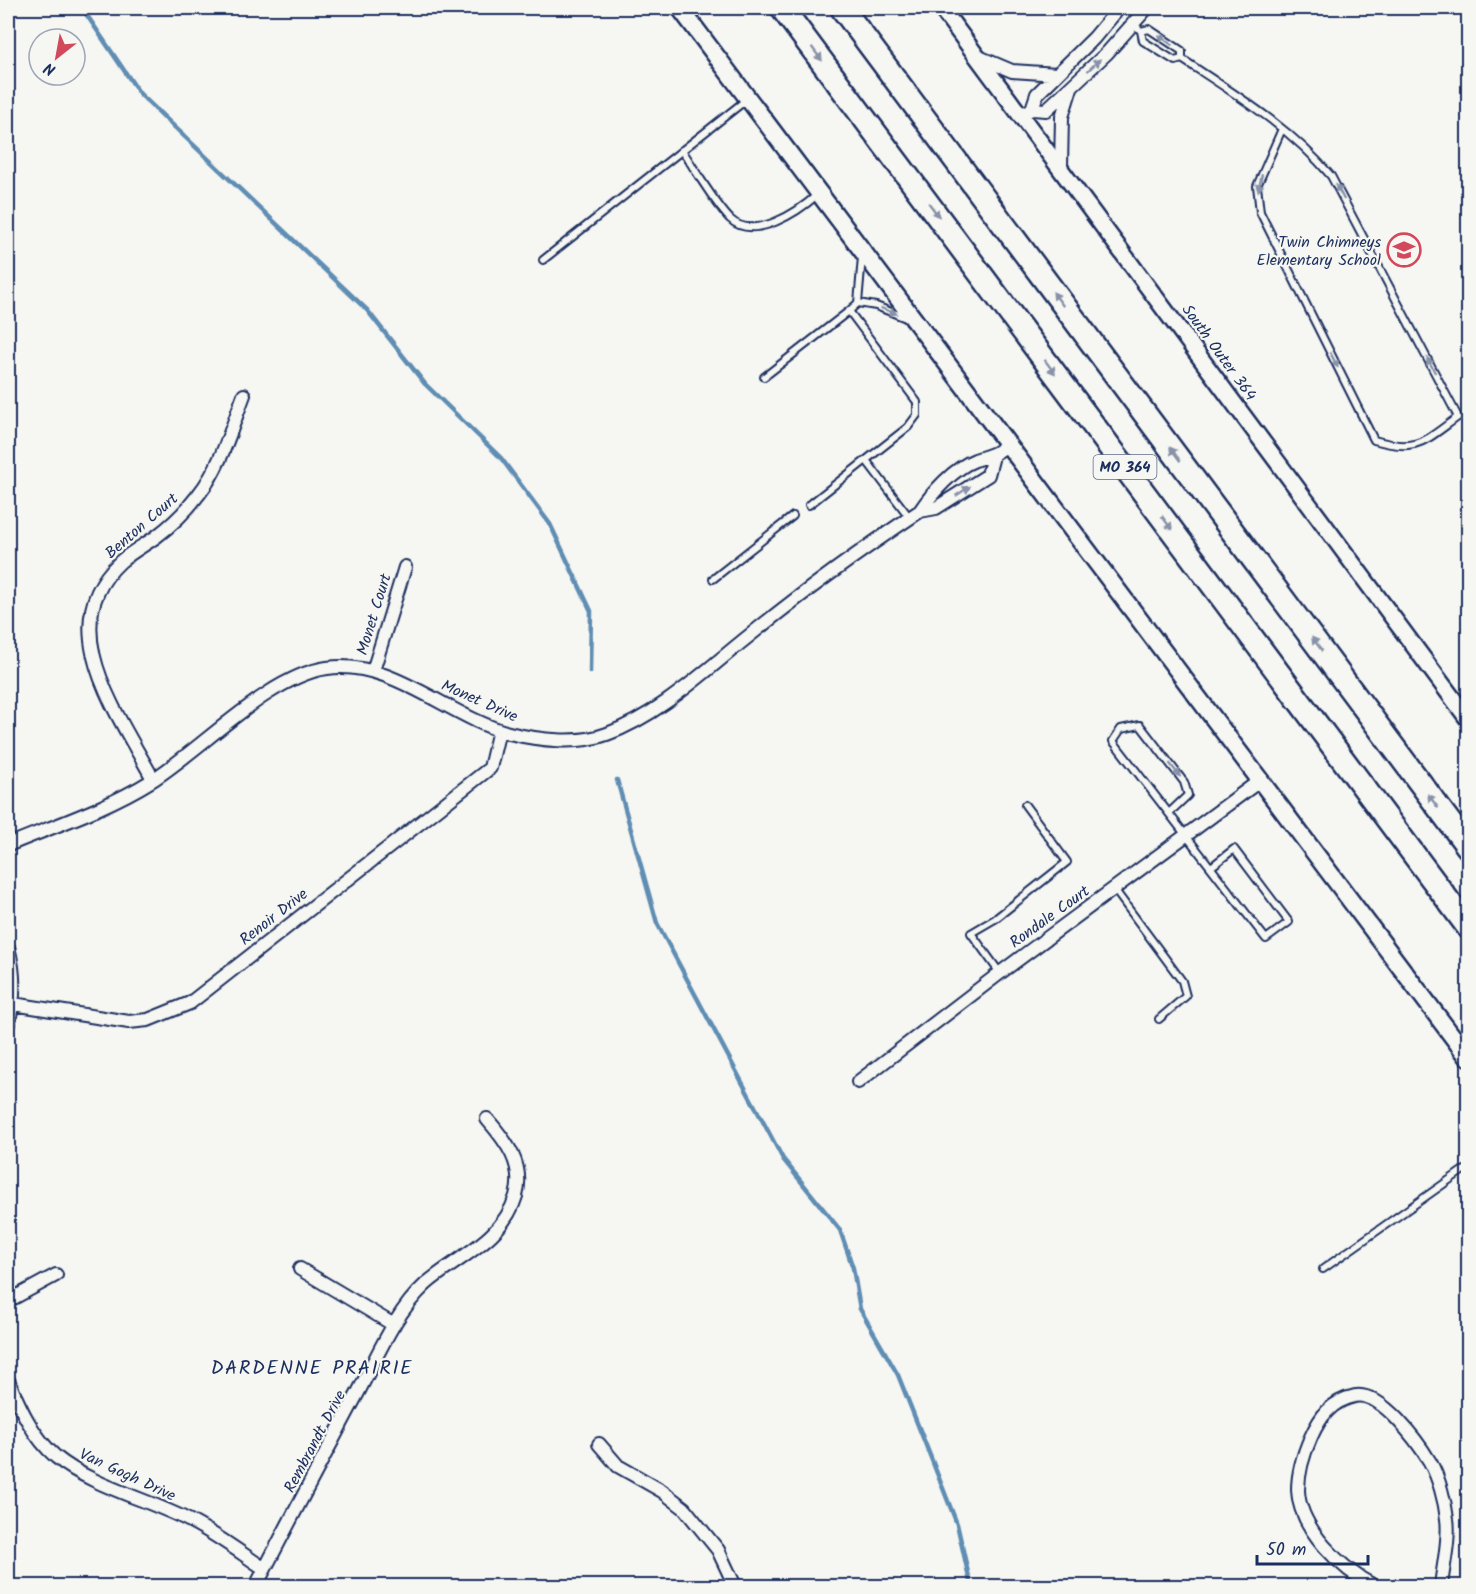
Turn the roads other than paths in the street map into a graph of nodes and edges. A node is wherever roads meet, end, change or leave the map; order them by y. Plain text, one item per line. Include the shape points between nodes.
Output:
1 (680, 8) edge
2 (782, 8) edge
3 (842, 8) edge
4 (941, 8) edge
5 (1117, 8) edge
6 (1147, 8) edge
7 (1137, 27) junction
8 (979, 57) junction
9 (1182, 59) junction
10 (1057, 74) junction
11 (1071, 86) junction
12 (749, 97) junction
13 (1027, 111) junction
14 (1282, 129) junction
15 (682, 150) junction
16 (1061, 167) junction
17 (820, 193) junction
18 (861, 248) junction
19 (543, 260) dead end
20 (858, 303) junction
21 (849, 311) junction
22 (919, 324) junction
23 (764, 377) dead end
24 (244, 395) dead end
25 (1008, 444) junction
26 (993, 456) junction
27 (866, 460) junction
28 (809, 504) dead end
29 (915, 514) junction
30 (793, 516) dead end
31 (405, 567) dead end
32 (713, 579) dead end
33 (373, 671) junction
34 (1468, 719) edge
35 (500, 730) junction
36 (153, 779) junction
37 (1262, 779) junction
38 (1025, 805) dead end
39 (1168, 813) junction
40 (1186, 835) junction
41 (8, 845) edge
42 (1468, 848) edge
43 (1211, 867) junction
44 (1114, 889) junction
45 (1468, 927) edge
46 (8, 947) edge
47 (1000, 973) junction
48 (13, 1004) junction
49 (1160, 1019) dead end
50 (8, 1024) edge
51 (1468, 1057) edge
52 (858, 1082) dead end
53 (487, 1119) dead end
54 (1468, 1169) edge
55 (300, 1269) dead end
56 (1323, 1269) dead end
57 (56, 1275) dead end
58 (8, 1301) edge
59 (394, 1325) junction
60 (8, 1380) edge
61 (599, 1444) dead end
62 (265, 1569) junction
63 (256, 1587) edge
64 (735, 1587) edge
65 (1374, 1587) edge
66 (1441, 1587) edge

1 - 12 main road
2 -> 45 highway, MO 364
42 -> 3 highway, MO 364
4 - 8 street, South Outer 364
5 - 7 street
5 - 10 street via 1094,38
6 - 7 street
9 -> 7 lane via 1182,51 1149,29
7 - 9 lane via 1143,41 1175,61
11 -> 7 street
8 - 10 street via 1012,72
8 - 13 street, South Outer 364
9 - 14 lane
10 - 13 street
11 - 13 street via 1046,110
11 - 16 street via 1062,117
12 - 15 lane
12 - 17 main road
13 - 16 street, South Outer 364
14 -> 14 lane via 1257,186 1260,212 1374,440 1394,446 1418,445 1458,417 1331,176 1311,152
15 - 17 lane via 731,220 746,226 768,224 795,213
15 - 19 lane
16 - 34 street, South Outer 364
17 - 18 main road
18 - 20 lane
18 - 22 main road
20 - 21 lane
20 -> 22 lane via 876,306
21 - 23 lane
21 - 27 lane via 917,402 917,416 908,427
22 - 25 main road
24 - 36 street, Benton Court via 212,474 199,494 181,516 120,562 96,590 88,636 94,661
25 - 26 street, Monet Drive
25 - 37 main road
26 - 29 street, Monet Drive via 973,461 933,490
29 -> 26 street, Monet Drive via 936,508 988,475
27 - 28 lane
27 - 29 lane
29 - 35 street, Monet Drive via 787,605 653,710 606,735 544,740
30 - 32 lane
31 - 33 street, Monet Court
33 - 35 street, Monet Drive
33 - 36 street, Monet Drive via 325,668 276,687
35 - 48 street, Renoir Drive via 490,768 190,1003 148,1020 129,1022
36 - 41 street, Monet Drive via 105,807
37 - 40 street, Rondale Court
37 - 51 main road
38 - 47 lane via 1067,862 995,919 971,933
39 -> 39 lane via 1113,741 1122,729 1140,725 1184,782 1188,795
39 - 40 lane
40 - 43 lane
40 - 44 street, Rondale Court
43 - 43 lane via 1266,939 1289,922 1234,849
44 - 47 street, Rondale Court
44 - 49 lane via 1182,981 1186,996
46 - 48 street
47 - 52 street, Rondale Court
48 - 50 street
53 - 59 street, Rembrandt Drive via 507,1142 518,1168 516,1196 503,1221 471,1253 426,1285
54 - 56 lane
55 - 59 street
57 - 58 street
59 - 62 street, Rembrandt Drive
60 - 62 street, Van Gogh Drive via 25,1417 57,1458 193,1522
61 - 64 street via 618,1466 684,1508 718,1550
62 - 63 street, Rembrandt Drive
65 - 66 street via 1353,1576 1327,1552 1308,1520 1298,1492 1301,1458 1318,1418 1341,1401 1356,1396 1376,1400 1404,1426 1430,1463 1448,1521

